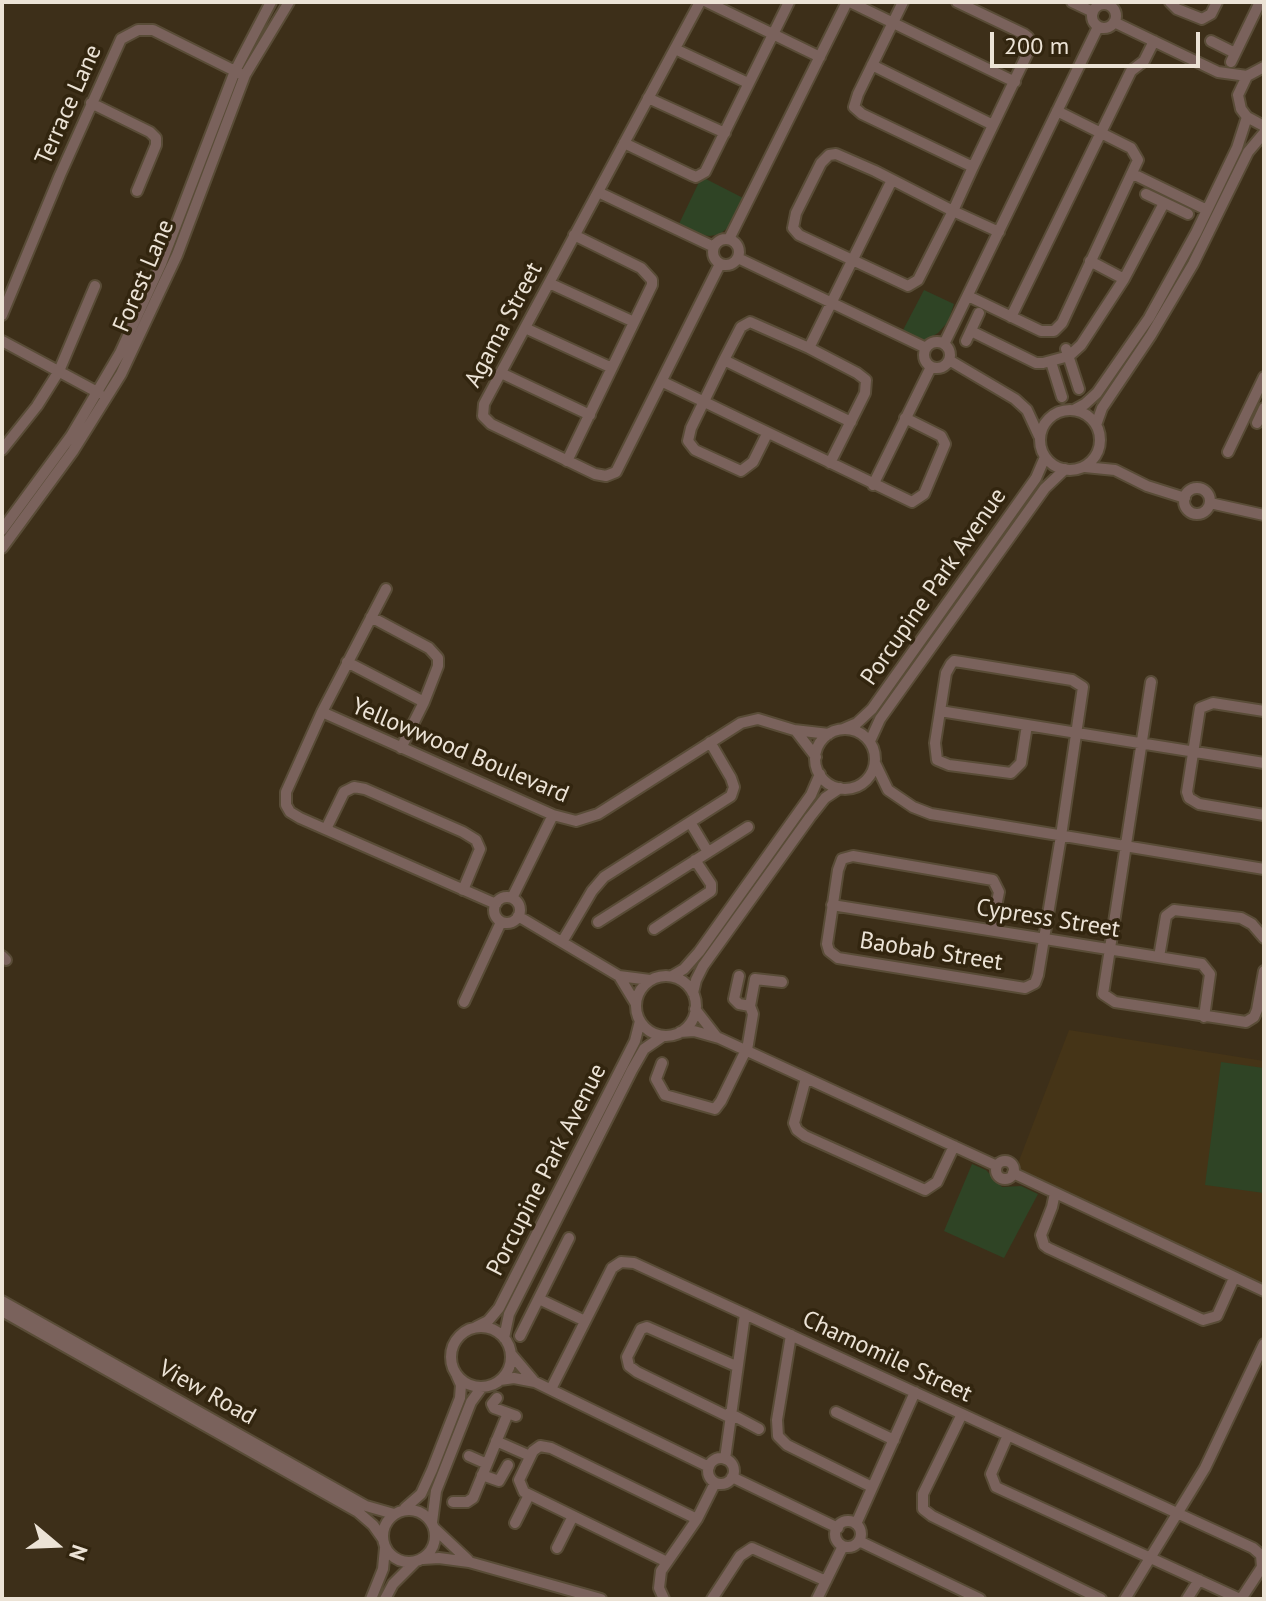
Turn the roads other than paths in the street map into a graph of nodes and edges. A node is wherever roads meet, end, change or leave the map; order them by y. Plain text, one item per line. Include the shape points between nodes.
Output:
1 (271, 2) edge
2 (289, 2) edge
3 (700, 2) edge
4 (707, 2) edge
5 (789, 2) edge
6 (849, 2) edge
7 (903, 2) edge
8 (957, 2) edge
9 (1072, 2) edge
10 (1170, 2) edge
11 (1217, 2) edge
12 (1260, 2) edge
13 (1109, 4) edge
14 (978, 7) edge
15 (1093, 12) junction
16 (893, 22) junction
17 (1114, 22) junction
18 (1098, 27) junction
19 (772, 35) junction
20 (1154, 41) junction
21 (1211, 41) dead end
22 (675, 49) junction
23 (820, 57) junction
24 (872, 65) junction
25 (1264, 67) edge
26 (1218, 72) junction
27 (240, 73) junction
28 (1247, 76) junction
29 (1015, 82) junction
30 (748, 83) junction
31 (1238, 95) junction
32 (648, 98) junction
33 (91, 103) junction
34 (1057, 111) junction
35 (1247, 117) junction
36 (993, 125) junction
37 (1264, 126) edge
38 (1101, 132) junction
39 (725, 133) junction
40 (1264, 133) edge
41 (624, 143) junction
42 (973, 167) junction
43 (1133, 174) junction
44 (892, 180) junction
45 (137, 191) dead end
46 (598, 192) junction
47 (1146, 194) dead end
48 (1164, 203) junction
49 (1207, 210) junction
50 (953, 211) junction
51 (1188, 214) dead end
52 (999, 232) junction
53 (574, 235) junction
54 (729, 239) junction
55 (714, 247) junction
56 (738, 258) junction
57 (852, 259) junction
58 (1090, 261) junction
59 (720, 264) junction
60 (1124, 279) junction
61 (549, 283) junction
62 (95, 286) dead end
63 (968, 296) junction
64 (830, 304) junction
65 (979, 313) dead end
66 (2, 315) edge
67 (1011, 317) junction
68 (634, 322) junction
69 (525, 328) junction
70 (2, 341) edge
71 (944, 344) junction
72 (809, 348) junction
73 (926, 348) junction
74 (1068, 353) junction
75 (724, 360) junction
76 (949, 360) junction
77 (1051, 362) junction
78 (931, 367) junction
79 (612, 368) junction
80 (59, 371) junction
81 (501, 373) junction
82 (1264, 377) edge
83 (663, 382) junction
84 (1079, 389) dead end
85 (101, 394) junction
86 (1062, 397) dead end
87 (703, 402) junction
88 (1264, 408) edge
89 (1027, 410) junction
90 (1074, 410) junction
91 (590, 415) junction
92 (1053, 415) junction
93 (905, 418) junction
94 (851, 422) junction
95 (1257, 423) dead end
96 (1096, 425) junction
97 (767, 434) junction
98 (1040, 439) junction
99 (1100, 441) junction
100 (2, 450) edge
101 (1228, 452) dead end
102 (1045, 457) junction
103 (567, 461) junction
104 (830, 463) junction
105 (1081, 468) junction
106 (1065, 469) junction
107 (1115, 470) junction
108 (873, 485) junction
109 (1185, 498) junction
110 (1210, 503) junction
111 (1264, 515) edge
112 (2, 530) edge
113 (2, 548) edge
114 (386, 589) dead end
115 (371, 617) junction
116 (347, 662) junction
117 (1151, 682) dead end
118 (424, 702) junction
119 (940, 711) junction
120 (1264, 711) edge
121 (322, 712) junction
122 (1027, 725) junction
123 (843, 729) junction
124 (794, 730) junction
125 (1078, 733) junction
126 (829, 734) junction
127 (870, 741) junction
128 (710, 742) junction
129 (1141, 743) junction
130 (401, 748) junction
131 (1192, 751) junction
132 (816, 757) junction
133 (875, 763) junction
134 (1264, 763) edge
135 (820, 774) junction
136 (859, 786) junction
137 (840, 788) junction
138 (888, 790) junction
139 (553, 815) junction
140 (1264, 815) edge
141 (690, 822) junction
142 (748, 827) dead end
143 (326, 829) junction
144 (1061, 836) junction
145 (1125, 846) junction
146 (708, 852) junction
147 (695, 860) junction
148 (1264, 869) edge
149 (463, 890) junction
150 (512, 898) junction
151 (496, 904) junction
152 (832, 905) junction
153 (518, 916) junction
154 (501, 922) junction
155 (598, 922) dead end
156 (654, 929) dead end
157 (991, 930) junction
158 (1264, 938) edge
159 (1044, 939) junction
160 (562, 942) junction
161 (1108, 949) junction
162 (1159, 957) junction
163 (1264, 971) edge
164 (619, 976) junction
165 (672, 976) junction
166 (739, 976) dead end
167 (650, 980) junction
168 (782, 982) dead end
169 (693, 993) junction
170 (464, 1002) dead end
171 (636, 1004) junction
172 (750, 1006) junction
173 (695, 1009) junction
174 (1204, 1017) junction
175 (640, 1021) junction
176 (680, 1032) junction
177 (663, 1036) junction
178 (719, 1038) junction
179 (747, 1050) junction
180 (662, 1063) dead end
181 (806, 1078) junction
182 (954, 1146) junction
183 (1059, 1194) junction
184 (569, 1238) dead end
185 (1234, 1278) junction
186 (1264, 1291) edge
187 (539, 1299) junction
188 (2, 1301) edge
189 (2, 1311) edge
190 (745, 1314) junction
191 (585, 1321) junction
192 (476, 1327) junction
193 (791, 1335) junction
194 (520, 1336) dead end
195 (504, 1338) junction
196 (1264, 1344) edge
197 (511, 1354) junction
198 (736, 1366) junction
199 (456, 1374) junction
200 (500, 1380) junction
201 (535, 1382) junction
202 (482, 1387) junction
203 (551, 1389) junction
204 (915, 1392) junction
205 (497, 1398) dead end
206 (836, 1412) dead end
207 (962, 1414) junction
208 (729, 1415) junction
209 (759, 1429) dead end
210 (1008, 1435) junction
211 (894, 1440) junction
212 (496, 1441) junction
213 (469, 1456) dead end
214 (530, 1456) junction
215 (270, 1457) junction
216 (725, 1459) junction
217 (508, 1465) dead end
218 (709, 1467) junction
219 (484, 1470) junction
220 (732, 1477) junction
221 (715, 1483) junction
222 (872, 1487) junction
223 (529, 1495) junction
224 (453, 1502) dead end
225 (399, 1512) junction
226 (1178, 1514) junction
227 (573, 1516) junction
228 (697, 1519) junction
229 (515, 1523) dead end
230 (856, 1524) junction
231 (434, 1526) junction
232 (838, 1528) junction
233 (859, 1541) junction
234 (384, 1543) junction
235 (843, 1546) junction
236 (557, 1548) dead end
237 (1151, 1557) junction
238 (419, 1560) junction
239 (1263, 1561) edge
240 (469, 1562) junction
241 (667, 1562) junction
242 (1199, 1580) junction
243 (826, 1581) junction
244 (371, 1599) edge
245 (385, 1599) edge
246 (601, 1599) edge
247 (664, 1599) edge
248 (712, 1599) edge
249 (817, 1599) edge
250 (980, 1599) edge
251 (1101, 1599) edge
252 (1125, 1599) edge
253 (1187, 1599) edge
254 (1240, 1599) edge

1 - 27 street, Forest Lane
2 - 27 street, Forest Lane
3 - 22 street, Agama Street
4 - 19 street
5 - 19 street
6 - 16 street
6 - 23 street
7 - 16 street
8 - 14 street
9 - 15 street
10 - 11 street via 1202,19
12 - 21 street via 1233,58
13 - 15 street
13 - 17 street
14 - 29 street via 1031,42
15 - 18 street
16 - 24 street
16 - 29 street
17 - 18 street
17 - 20 street
18 - 34 street
19 - 23 street
19 - 30 street
20 - 26 street
20 - 38 street via 1144,61 1131,71
22 - 30 street
22 - 32 street, Agama Street
23 - 54 street
24 - 36 street
24 - 42 street via 855,101 857,111
25 - 28 street
26 - 28 street
26 - 31 street
27 - 33 street, Terrace Lane via 153,30 138,30 116,46
27 - 85 street, Forest Lane
28 - 31 street
29 - 36 street
30 - 39 street
31 - 35 street
32 - 39 street
32 - 41 street, Agama Street
33 - 45 street via 156,138
33 - 66 street, Terrace Lane
34 - 38 street
34 - 52 street
35 - 37 street
35 - 49 street
36 - 42 street
38 - 43 street via 1135,151
38 - 67 street
39 - 41 street via 705,172 696,177
40 - 96 street via 1248,152 1193,264
41 - 46 street, Agama Street
42 - 50 street
43 - 49 street
43 - 58 street
44 - 50 street
44 - 57 street
44 - 57 street via 836,154 821,163 793,228
46 - 53 street, Agama Street
46 - 55 street
47 - 48 street
48 - 51 street
48 - 60 street
49 - 90 street via 1122,360 1092,399
50 - 52 street
50 - 57 street via 913,284 902,285
52 - 63 street
53 - 61 street, Agama Street
53 - 68 street via 651,275 652,285
54 - 55 street
54 - 56 street via 737,245
55 - 59 street
56 - 59 street
56 - 64 street
57 - 64 street
58 - 60 street
58 - 67 street via 1059,328 1041,331
59 - 83 street, Agama Street
60 - 74 street via 1081,345
61 - 68 street
61 - 69 street, Agama Street
62 - 80 street
63 - 67 street
63 - 71 street
64 - 72 street
64 - 73 street
65 - 77 street via 968,336 1036,363
68 - 79 street
69 - 79 street
69 - 81 street, Agama Street
70 - 80 street
71 - 73 street
71 - 76 street
72 - 75 street via 750,322 741,327
72 - 94 street via 866,380
73 - 78 street via 925,360
74 - 77 street
74 - 84 street
75 - 87 street
75 - 94 street
76 - 78 street via 943,367
76 - 89 street
77 - 86 street
78 - 93 street
79 - 91 street
80 - 85 street
80 - 100 street
81 - 91 street
81 - 103 street, Agama Street via 484,404 486,420
82 - 101 street
83 - 87 street
83 - 103 street, Agama Street via 621,468 600,476
85 - 112 street, Forest Lane
85 - 113 street, Forest Lane via 73,451
87 - 97 street
87 - 97 street via 688,435 695,450 741,471 753,462
88 - 95 street
89 - 92 street
89 - 98 street
90 - 92 street
90 - 96 street
91 - 103 street
92 - 98 street
93 - 108 street
93 - 108 street via 941,436 945,444 924,494 917,501 905,501
94 - 104 street
96 - 99 street
97 - 104 street
98 - 102 street
99 - 105 street via 1095,457
99 - 107 street
102 - 106 street
102 - 123 street, Porcupine Park Avenue via 1036,478 883,695 865,717
104 - 108 street
105 - 106 street
105 - 107 street
106 - 127 street, Porcupine Park Avenue via 1045,488 880,719
107 - 109 street
109 - 110 street via 1200,488
109 - 110 street via 1195,513
110 - 111 street
114 - 115 street
115 - 116 street
115 - 118 street via 436,654 438,666
116 - 118 street
116 - 121 street
117 - 129 street
118 - 130 street
119 - 122 street
119 - 122 street via 934,750 937,760 949,765 1011,773 1019,768
119 - 125 street via 946,673 954,661 1080,684 1084,692
120 - 131 street via 1204,705
121 - 130 street, Yellowwood Boulevard
121 - 143 street via 286,792 286,805 294,815
122 - 125 street
123 - 126 street
123 - 127 street via 858,731
124 - 126 street, Yellowwood Boulevard
124 - 128 street, Yellowwood Boulevard via 751,720
124 - 132 street
125 - 129 street
125 - 144 street
126 - 132 street
127 - 133 street
128 - 139 street, Yellowwood Boulevard via 591,817 576,821
128 - 141 street via 731,778 733,792
129 - 131 street
129 - 145 street
130 - 139 street, Yellowwood Boulevard
131 - 134 street
131 - 140 street via 1189,798
132 - 135 street
133 - 136 street
133 - 138 street
135 - 137 street
135 - 165 street via 811,795 699,952
136 - 137 street
136 - 138 street
137 - 169 street via 820,802 703,966
138 - 144 street via 931,814
139 - 150 street
141 - 146 street
141 - 160 street via 600,881
142 - 146 street
143 - 149 street
143 - 149 street via 344,792 365,789 476,840 479,854
144 - 145 street
144 - 159 street
145 - 148 street
145 - 161 street
146 - 147 street
147 - 155 street
147 - 156 street via 711,891
149 - 151 street
150 - 151 street
150 - 153 street via 519,906
151 - 154 street
152 - 157 street, Cypress Street
152 - 157 street, Baobab Street via 840,863 853,856 993,880 999,892
152 - 159 street, Baobab Street via 827,944 838,958 1025,988 1037,980
153 - 154 street
153 - 160 street
154 - 170 street
157 - 159 street, Cypress Street
158 - 162 street via 1241,918 1174,910 1166,916
159 - 161 street, Cypress Street
160 - 164 street
161 - 162 street, Cypress Street
161 - 174 street via 1103,994 1112,1002
162 - 174 street, Cypress Street via 1202,964 1209,970
163 - 174 street via 1251,1021
164 - 167 street
164 - 171 street
165 - 167 street
165 - 169 street
166 - 172 street via 734,999
167 - 171 street
168 - 172 street via 755,979
169 - 173 street
171 - 175 street
172 - 179 street
173 - 176 street
173 - 178 street
175 - 177 street
175 - 192 street, Porcupine Park Avenue via 635,1041 499,1308
176 - 177 street
176 - 178 street
177 - 195 street, Porcupine Park Avenue via 644,1049 632,1070 509,1314
178 - 179 street
179 - 180 street via 715,1109 665,1095 656,1079
179 - 181 street
181 - 182 street
181 - 182 street via 794,1123 805,1136 925,1190 937,1182
182 - 183 street via 997,1166 1001,1178 1013,1173
183 - 185 street
183 - 185 street via 1041,1235 1048,1248 1209,1320 1217,1316
184 - 187 street
185 - 186 street
187 - 191 street
187 - 194 street
188 - 215 street, View Road
189 - 215 street, View Road
190 - 191 street, Chamomile Street via 625,1261 612,1268
190 - 193 street, Chamomile Street
190 - 198 street
191 - 203 street, Chamomile Street
192 - 195 street
192 - 199 street via 453,1345
193 - 204 street, Chamomile Street
193 - 222 street via 778,1436
195 - 197 street
196 - 226 street
197 - 200 street
197 - 201 street
198 - 208 street
198 - 208 street via 647,1327 627,1357 637,1372
199 - 202 street
199 - 225 street via 460,1398 423,1489
200 - 201 street
200 - 202 street
201 - 203 street
202 - 231 street via 436,1491
203 - 218 street
204 - 207 street, Chamomile Street
204 - 211 street
205 - 212 street via 492,1406 512,1414
206 - 211 street
207 - 210 street, Chamomile Street
207 - 251 street via 923,1494 926,1513
208 - 209 street
208 - 216 street
210 - 226 street, Chamomile Street
210 - 237 street via 991,1474 996,1487
211 - 222 street
212 - 214 street
212 - 219 street
213 - 219 street
214 - 223 street via 519,1480
214 - 228 street via 540,1446 551,1448
215 - 225 street, View Road via 366,1506
215 - 234 street, View Road via 358,1512
216 - 218 street
216 - 220 street via 733,1466
217 - 219 street via 499,1481
218 - 221 street
219 - 224 street via 471,1500
220 - 221 street
220 - 232 street
221 - 228 street
222 - 230 street
223 - 227 street
223 - 229 street
225 - 231 street via 417,1510
225 - 234 street via 385,1525
226 - 237 street
226 - 239 street, Chamomile Street via 1253,1548
227 - 236 street
227 - 241 street
228 - 241 street
230 - 232 street
230 - 233 street
231 - 238 street via 432,1549
231 - 240 street
232 - 235 street via 836,1536
233 - 235 street
233 - 250 street
234 - 238 street via 398,1560
234 - 244 street via 383,1569
235 - 243 street
237 - 242 street
237 - 252 street
238 - 240 street
238 - 245 street
239 - 254 street
240 - 246 street
241 - 247 street via 659,1582
242 - 253 street
242 - 254 street
243 - 248 street via 752,1548 740,1556
243 - 249 street

